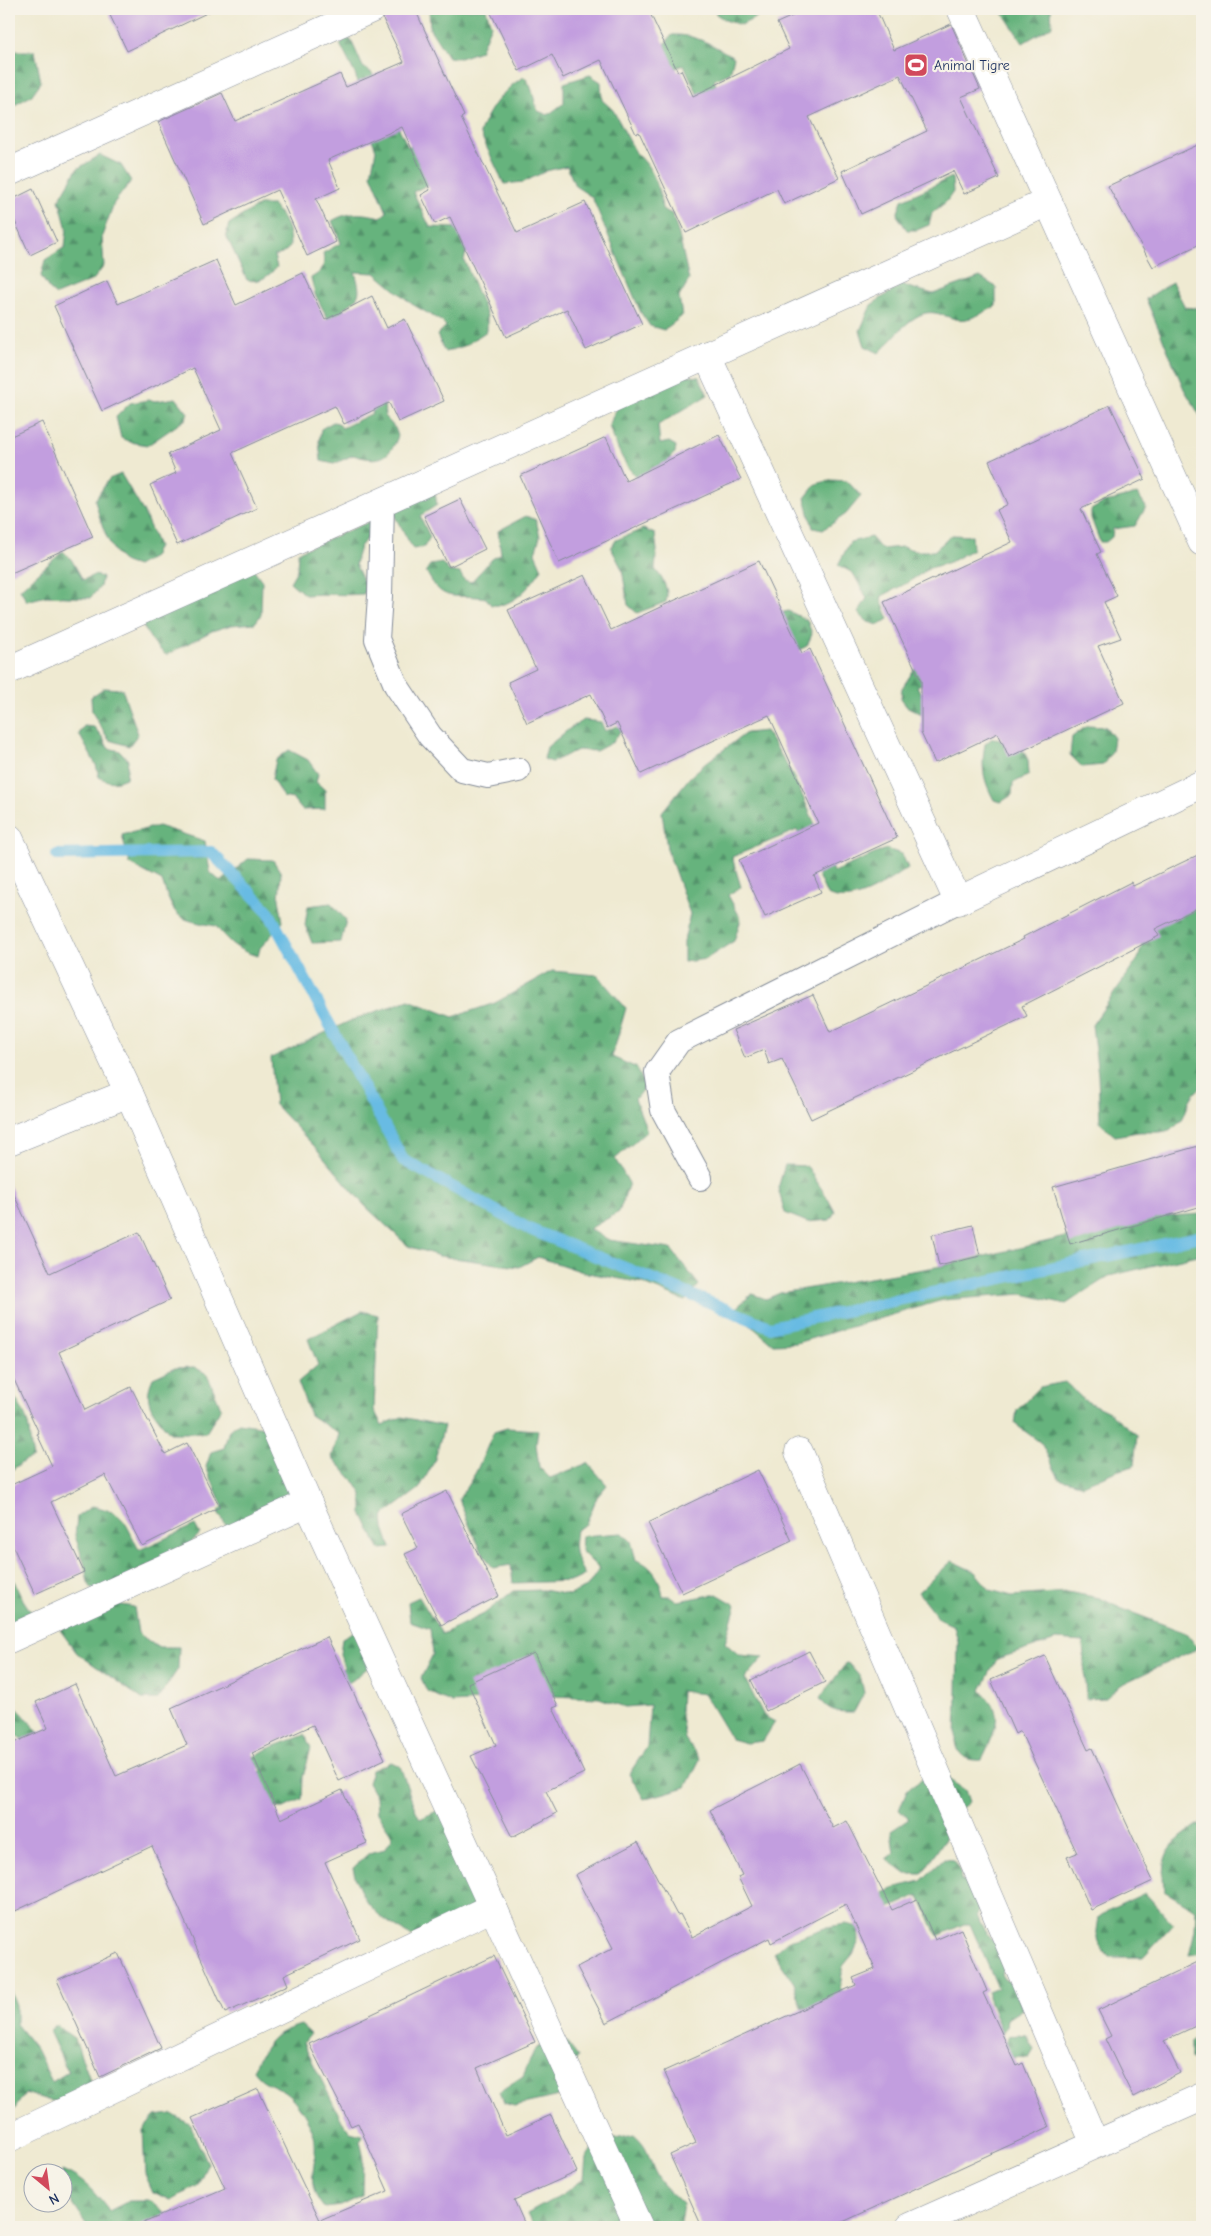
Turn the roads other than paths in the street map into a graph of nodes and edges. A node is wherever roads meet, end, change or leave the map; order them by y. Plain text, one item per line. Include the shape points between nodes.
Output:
1 (371, 9) edge
2 (961, 9) edge
3 (9, 172) edge
4 (1048, 202) junction
5 (708, 355) junction
6 (382, 502) junction
7 (1202, 542) edge
8 (9, 670) edge
9 (518, 770) dead end
10 (1202, 784) edge
11 (9, 838) edge
12 (958, 901) junction
13 (128, 1093) junction
14 (9, 1141) edge
15 (700, 1178) dead end
16 (799, 1452) dead end
17 (308, 1503) junction
18 (9, 1639) edge
19 (493, 1907) junction
20 (1202, 2097) edge
21 (9, 2138) edge
22 (1096, 2144) junction
23 (639, 2227) edge
24 (910, 2227) edge

1 - 3 street
2 - 4 street
4 - 5 street
4 - 7 street
5 - 6 street
5 - 12 street
6 - 8 street
6 - 9 lane via 377,639 396,685 430,736 462,770 488,776
10 - 12 street
11 - 13 street
12 - 15 lane via 679,1041 657,1072 663,1110
13 - 14 street
13 - 17 street
16 - 22 street
17 - 18 street
17 - 19 street
19 - 21 street
19 - 23 street
20 - 22 street
22 - 24 street

